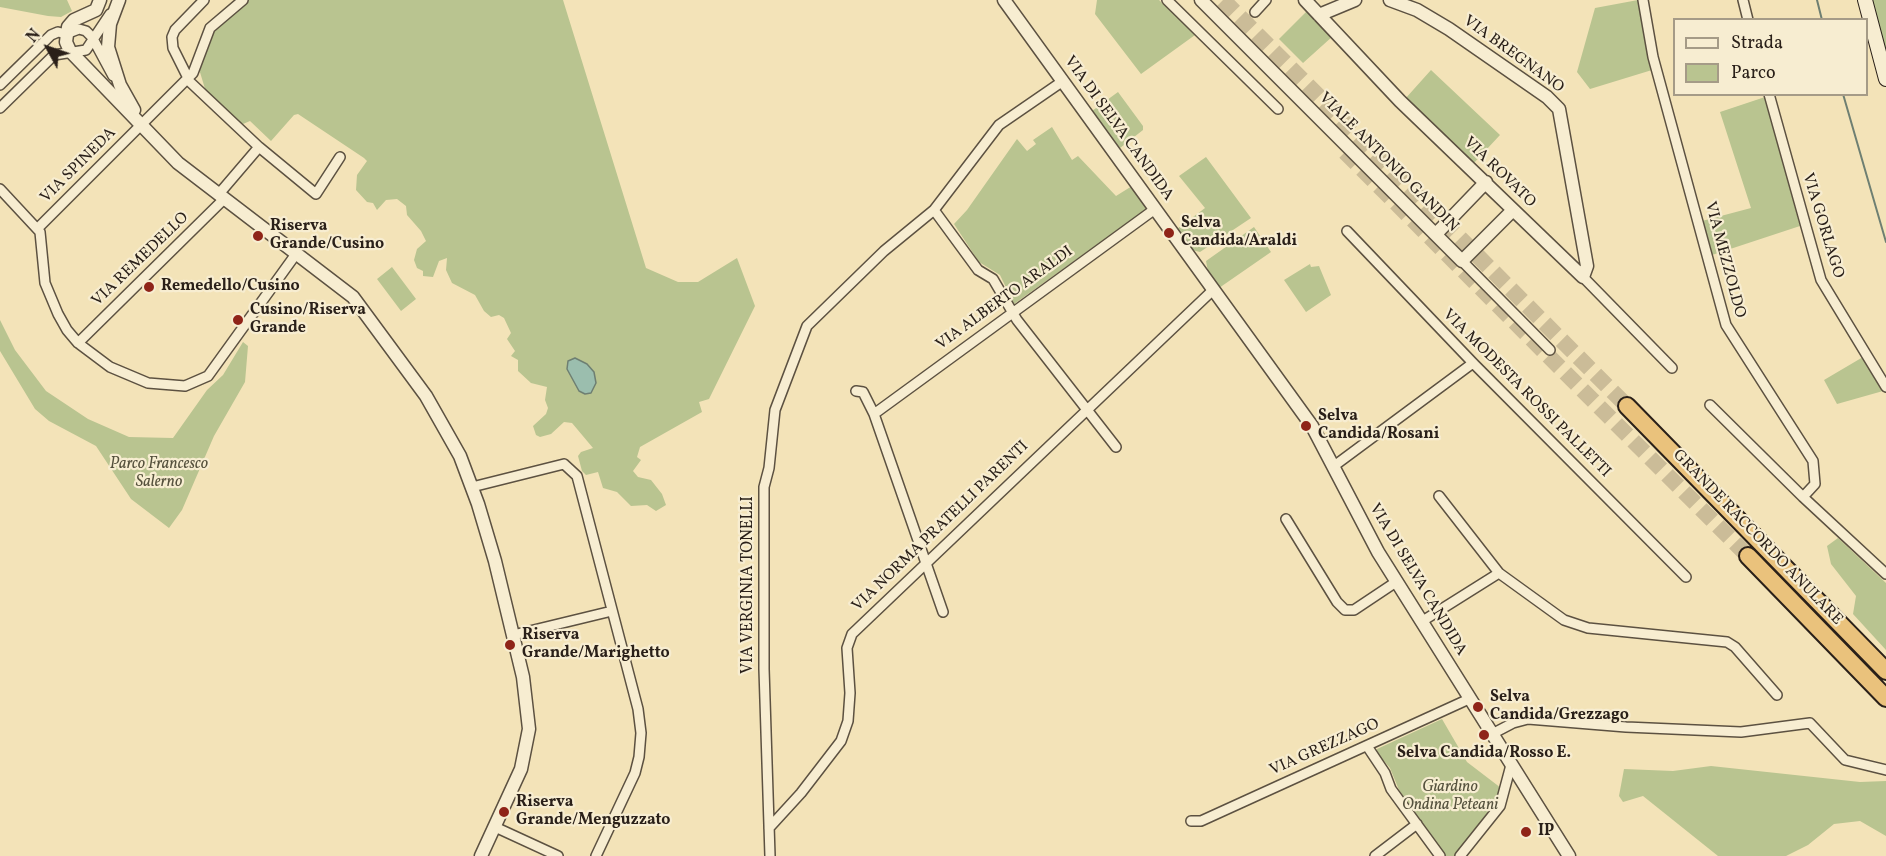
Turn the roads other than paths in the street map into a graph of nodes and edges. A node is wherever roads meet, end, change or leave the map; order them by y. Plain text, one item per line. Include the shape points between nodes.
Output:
1 (100, 0) edge
2 (204, 0) edge
3 (243, 0) edge
4 (1004, 0) edge
5 (1167, 0) edge
6 (1202, 0) edge
7 (1266, 0) edge
8 (1305, 0) edge
9 (1355, 0) edge
10 (1390, 0) edge
11 (1643, 0) edge
12 (1743, 0) edge
13 (1865, 0) edge
14 (117, 2) edge
15 (1255, 12) dead end
16 (1319, 15) junction
17 (1748, 18) edge
18 (66, 34) junction
19 (94, 40) junction
20 (70, 51) junction
21 (190, 74) junction
22 (1886, 79) edge
23 (1063, 81) junction
24 (0, 85) edge
25 (120, 85) junction
26 (1770, 96) edge
27 (0, 108) edge
28 (1278, 109) dead end
29 (141, 125) junction
30 (259, 147) junction
31 (340, 157) dead end
32 (1485, 182) junction
33 (0, 189) edge
34 (221, 197) junction
35 (1155, 209) junction
36 (933, 210) junction
37 (1513, 210) junction
38 (38, 228) junction
39 (1347, 231) dead end
40 (1436, 234) junction
41 (296, 254) junction
42 (1462, 261) junction
43 (1583, 277) junction
44 (1214, 290) junction
45 (1012, 312) junction
46 (78, 343) junction
47 (1550, 350) dead end
48 (1473, 363) junction
49 (1671, 368) dead end
50 (1886, 387) edge
51 (856, 391) dead end
52 (1627, 405) tunnel mouth
53 (1710, 405) dead end
54 (1087, 408) junction
55 (874, 414) junction
56 (1116, 447) dead end
57 (1334, 466) junction
58 (472, 487) junction
59 (1439, 496) dead end
60 (1803, 498) junction
61 (1286, 519) dead end
62 (1748, 556) tunnel mouth
63 (926, 563) junction
64 (1498, 573) junction
65 (1886, 574) edge
66 (1686, 577) dead end
67 (1396, 582) junction
68 (612, 611) junction
69 (943, 612) dead end
70 (1421, 622) junction
71 (513, 635) junction
72 (1886, 671) edge
73 (1777, 695) dead end
74 (1886, 698) edge
75 (1469, 699) junction
76 (1491, 734) junction
77 (1367, 746) junction
78 (1511, 765) junction
79 (1886, 770) edge
80 (1191, 821) dead end
81 (1417, 824) junction
82 (495, 827) junction
83 (769, 828) junction
84 (481, 856) edge
85 (558, 856) edge
86 (596, 856) edge
87 (770, 856) edge
88 (1376, 856) edge
89 (1440, 856) edge
90 (1460, 856) edge
91 (1569, 856) edge

1 - 18 street via 96,10 72,22
2 - 21 street via 173,33 172,45 178,61
3 - 21 street via 210,28
4 - 23 street, VIA DI SELVA CANDIDA
5 - 28 street
6 - 40 street, VIALE ANTONIO GANDIN
7 - 15 street
8 - 16 street, VIA ROVATO
9 - 16 street
10 - 43 street, VIA BREGNANO via 1449,29 1559,109 1587,266
11 - 60 street, VIA MEZZOLDO via 1653,57 1726,325 1813,462 1816,481
12 - 17 street
13 - 22 main road
14 - 19 street
14 - 25 street via 108,43
16 - 32 street, VIA ROVATO via 1400,101
18 - 19 street via 83,30
18 - 20 street
18 - 24 street via 58,32 49,37
19 - 20 street via 84,51
19 - 25 street
20 - 27 street via 52,56
20 - 29 street
21 - 29 street, VIA SPINEDA
21 - 30 street
23 - 35 street, VIA DI SELVA CANDIDA
23 - 36 street, VIA VERGINIA TONELLI via 999,125
25 - 29 street
26 - 50 street, VIA GORLAGO via 1821,280
29 - 34 street via 178,163
29 - 38 street, VIA SPINEDA
30 - 31 street via 316,194
30 - 34 street, VIA REMEDELLO
32 - 37 street, VIA ROVATO
32 - 40 street
33 - 38 street
34 - 41 street
34 - 46 street, VIA REMEDELLO
35 - 44 street, VIA DI SELVA CANDIDA
35 - 45 street, VIA ALBERTO ARALDI
36 - 45 street via 978,270 993,279
36 - 83 street, VIA VERGINIA TONELLI via 884,251 807,326 775,410 762,506
37 - 42 street
37 - 43 street, VIA ROVATO
38 - 46 street via 48,293
39 - 48 street, VIA MODESTA ROSSI PALLETTI
40 - 42 street, VIALE ANTONIO GANDIN
41 - 46 street via 212,372 197,383 170,386 138,380 110,367
41 - 58 street via 345,289 372,321 436,412
42 - 47 street, VIALE ANTONIO GANDIN
43 - 49 street, VIA ROVATO
44 - 54 street, VIA NORMA PRATELLI PARENTI
44 - 57 street, VIA DI SELVA CANDIDA via 1312,426
45 - 54 street
45 - 55 street, VIA ALBERTO ARALDI
48 - 57 street
48 - 66 street, VIA MODESTA ROSSI PALLETTI
51 - 55 street via 863,392
52 - 72 highway, GRANDE RACCORDO ANULARE
53 - 60 street
54 - 56 street
54 - 63 street, VIA NORMA PRATELLI PARENTI
55 - 63 street
57 - 67 street, VIA DI SELVA CANDIDA
58 - 68 street via 560,465 570,467 579,485
58 - 71 street
59 - 64 street
60 - 65 street
61 - 67 street via 1345,610 1354,610
62 - 74 highway, GRANDE RACCORDO ANULARE
63 - 69 street
63 - 83 street, VIA NORMA PRATELLI PARENTI via 849,637 848,721 841,741
64 - 70 street
64 - 73 street via 1578,626 1731,644
67 - 70 street, VIA DI SELVA CANDIDA
68 - 71 street
68 - 86 street via 638,709 641,739 635,773
70 - 75 street, VIA DI SELVA CANDIDA
71 - 82 street via 527,708 528,743
75 - 76 street, VIA DI SELVA CANDIDA
75 - 77 street, VIA GREZZAGO
76 - 78 street, VIA DI SELVA CANDIDA
76 - 79 street via 1524,719 1741,732 1810,723 1845,760
77 - 80 street, VIA GREZZAGO via 1201,820
77 - 81 street via 1391,789
78 - 90 street via 1500,806
78 - 91 street, VIA DI SELVA CANDIDA
81 - 88 street
81 - 89 street
82 - 84 street
82 - 85 street
83 - 87 street, VIA VERGINIA TONELLI

